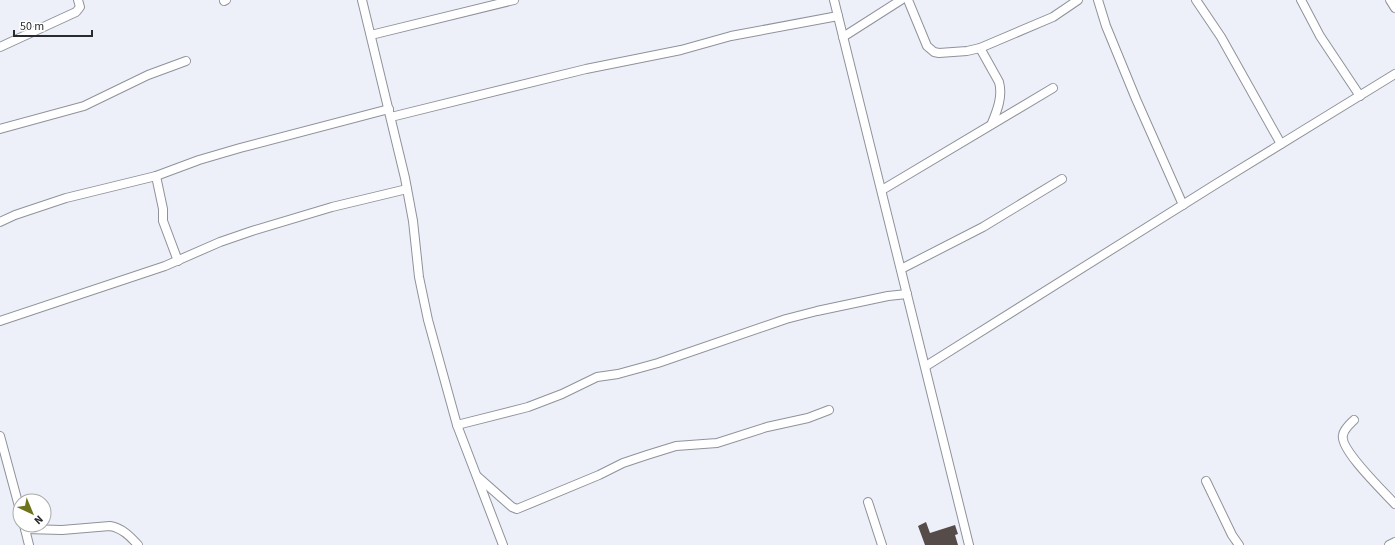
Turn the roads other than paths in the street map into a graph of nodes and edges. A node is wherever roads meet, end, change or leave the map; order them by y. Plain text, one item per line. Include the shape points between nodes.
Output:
1 (78, 0) edge
2 (362, 0) edge
3 (514, 0) edge
4 (834, 0) edge
5 (901, 0) edge
6 (908, 0) edge
7 (1078, 0) edge
8 (1098, 0) edge
9 (1196, 0) edge
10 (1301, 0) edge
11 (1390, 0) edge
12 (1395, 8) edge
13 (838, 16) junction
14 (371, 35) junction
15 (843, 37) junction
16 (0, 47) edge
17 (980, 48) junction
18 (186, 61) dead end
19 (1395, 74) edge
20 (1054, 88) dead end
21 (1360, 96) junction
22 (390, 113) junction
23 (992, 123) junction
24 (0, 129) edge
25 (1281, 144) junction
26 (156, 176) junction
27 (1062, 179) dead end
28 (407, 189) junction
29 (882, 190) junction
30 (1182, 205) junction
31 (0, 222) edge
32 (178, 261) junction
33 (901, 269) junction
34 (908, 294) junction
35 (0, 321) edge
36 (926, 366) junction
37 (829, 410) dead end
38 (1354, 420) dead end
39 (457, 425) junction
40 (0, 436) edge
41 (476, 475) junction
42 (1206, 481) dead end
43 (15, 493) edge
44 (868, 502) dead end
45 (1395, 504) edge
46 (52, 529) edge
47 (26, 533) edge
48 (1395, 542) edge
49 (29, 545) edge
50 (138, 545) edge
51 (503, 545) edge
52 (882, 545) edge
53 (969, 545) edge
54 (1239, 545) edge
55 (1389, 545) edge

1 - 16 street via 80,7 76,12
2 - 14 street
3 - 14 street
4 - 13 street
5 - 15 street
6 - 17 street via 925,42 931,50 939,53
7 - 17 street via 1053,17
8 - 30 street via 1106,26
9 - 25 street
10 - 21 street via 1320,36
11 - 12 street
13 - 15 street
13 - 22 street via 741,34 681,50
14 - 22 street
15 - 29 street
17 - 23 street via 1000,88
18 - 24 street via 134,81 84,106
19 - 21 street
20 - 23 street
21 - 25 street
22 - 26 street via 240,148
22 - 28 street
23 - 29 street
25 - 30 street
26 - 31 street via 66,198
26 - 32 street via 163,221
27 - 33 street via 983,226
28 - 32 street via 332,207 252,231
28 - 39 street via 419,277 428,320
29 - 33 street
30 - 36 street
32 - 35 street
33 - 34 street
34 - 36 street
34 - 39 street via 831,308 786,320 658,363 618,374 597,376 562,394 528,407
36 - 53 street
37 - 41 street via 717,443 676,446 647,455 517,509
38 - 45 street via 1343,434 1344,443
39 - 41 street
40 - 43 street
41 - 51 street
42 - 54 street
44 - 52 street
46 - 50 street via 110,526 126,533
47 - 49 street
48 - 55 street

